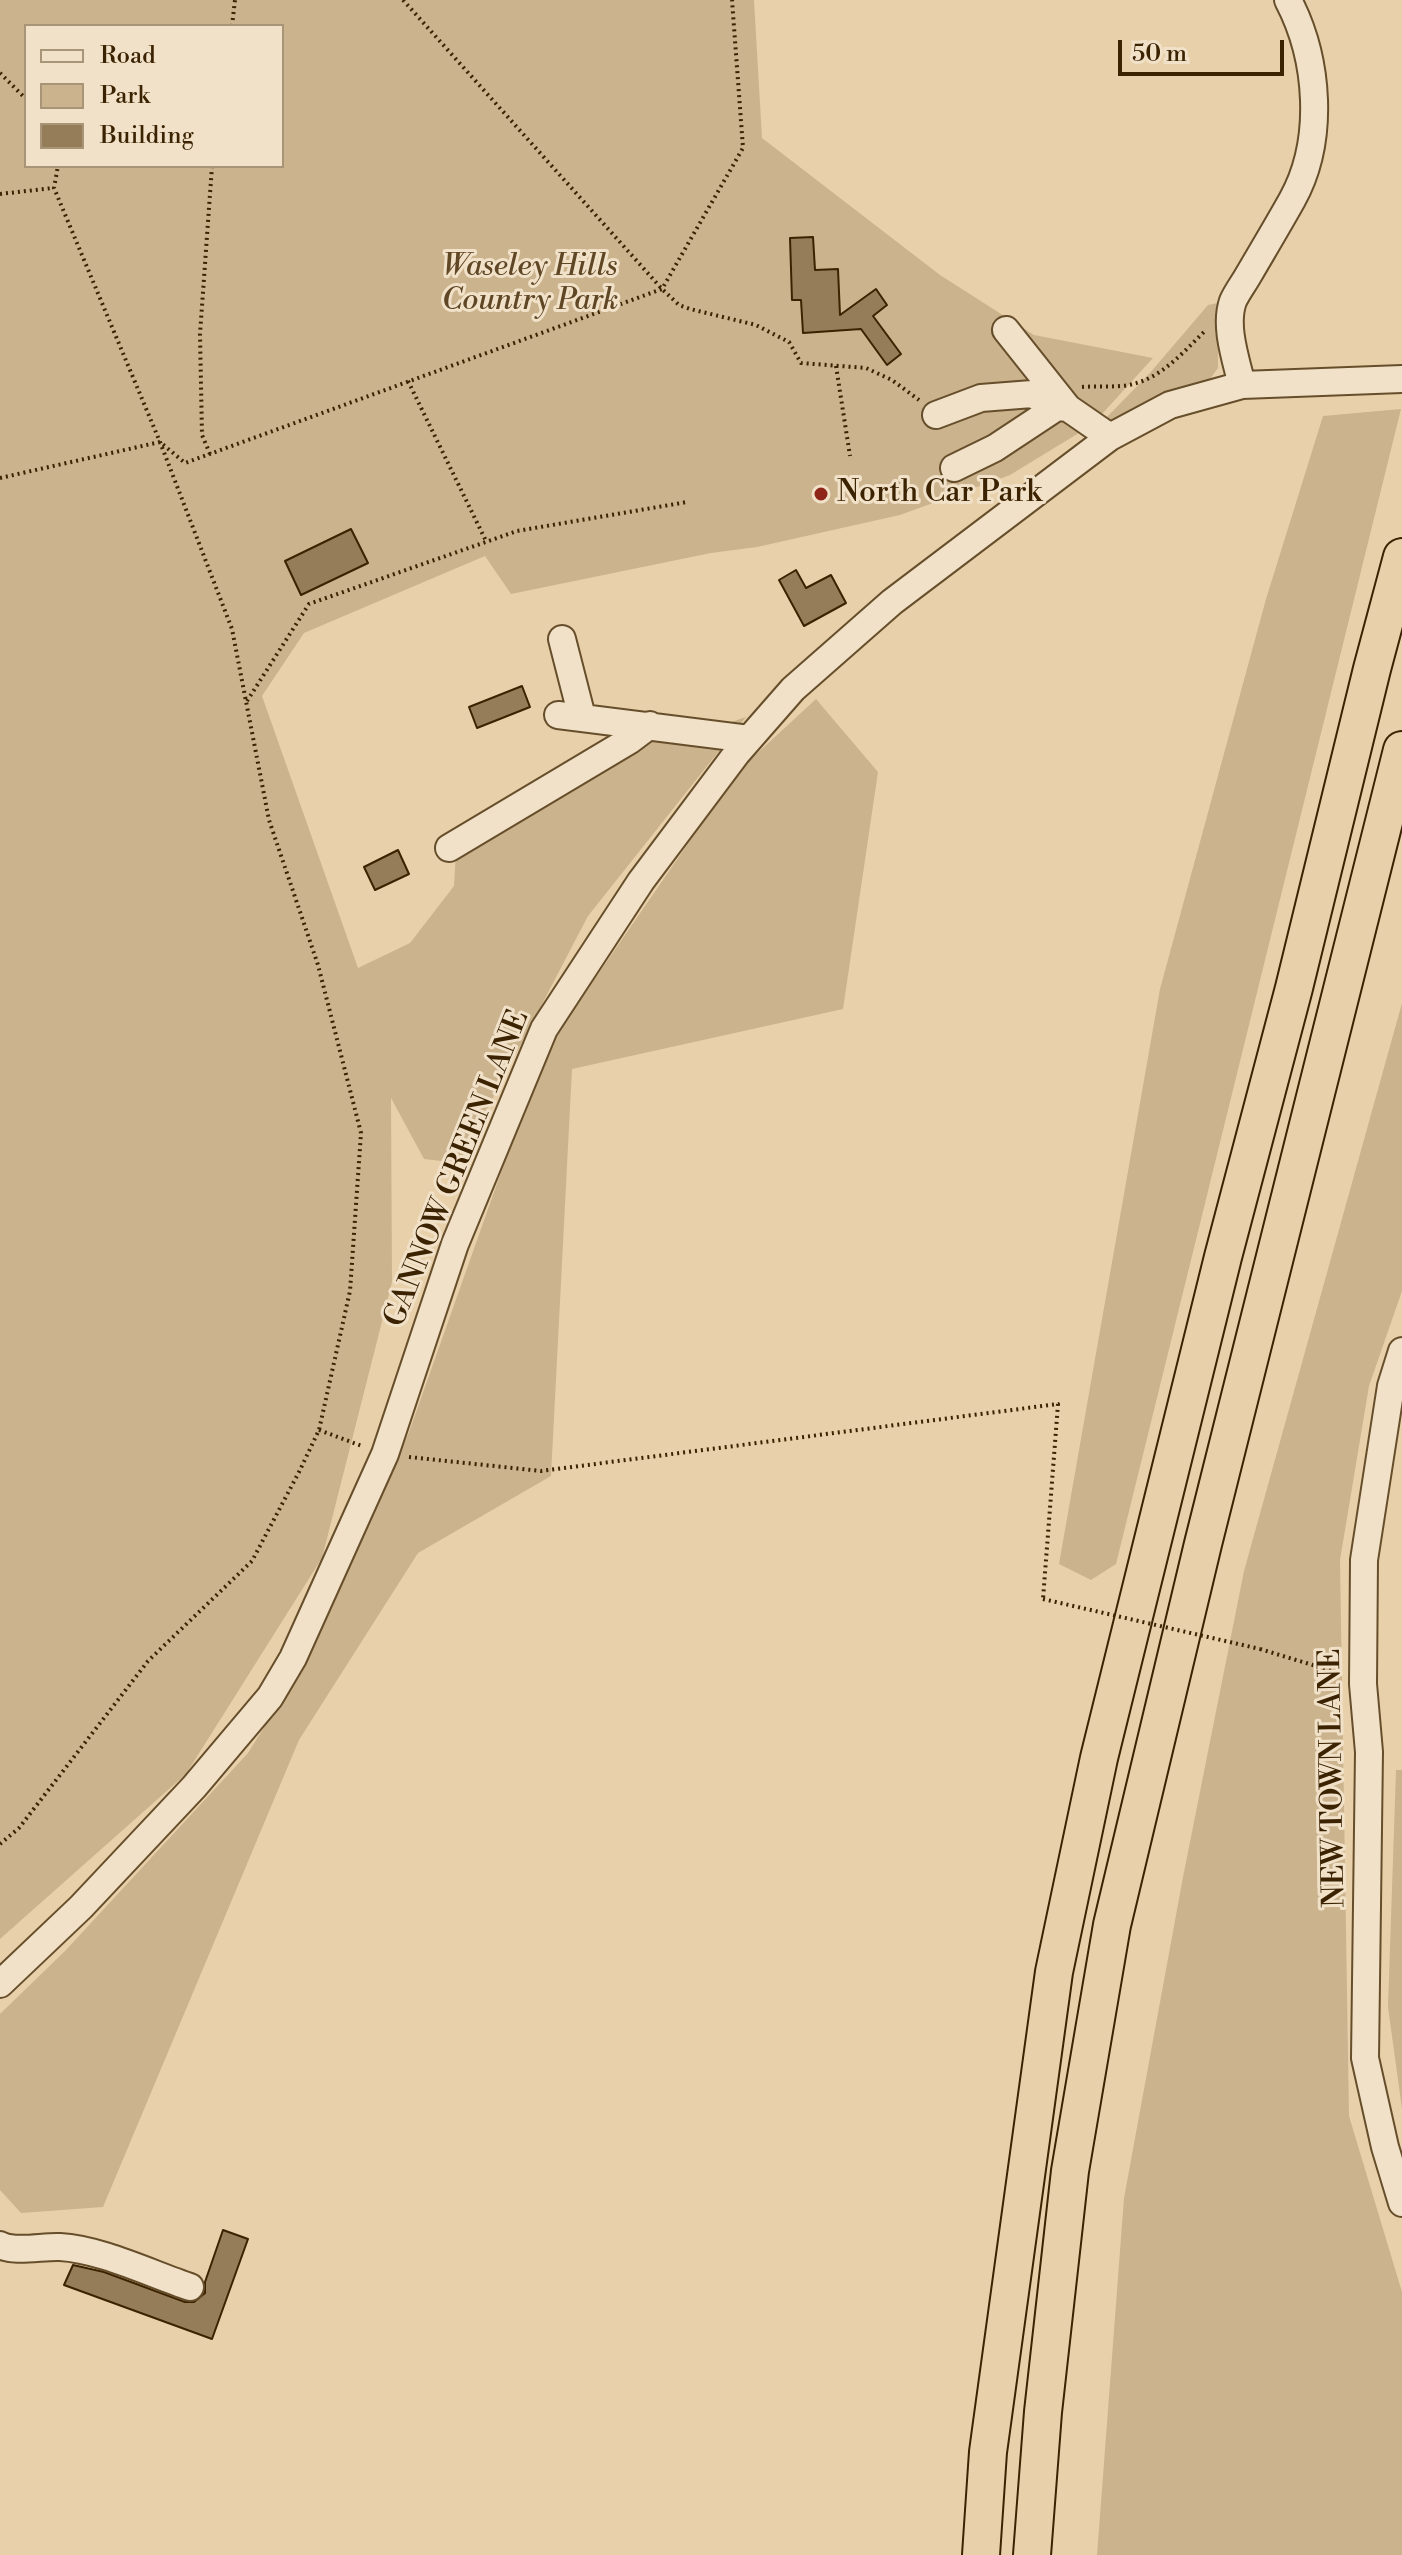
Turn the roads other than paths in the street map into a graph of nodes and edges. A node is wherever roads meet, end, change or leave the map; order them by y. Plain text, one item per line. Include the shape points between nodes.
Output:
1 (1288, 0) edge
2 (1006, 330) dead end
3 (1402, 379) edge
4 (1242, 385) junction
5 (1059, 402) junction
6 (936, 415) road end
7 (1110, 437) junction
8 (954, 468) dead end
9 (1402, 557) edge
10 (562, 639) dead end
11 (650, 725) junction
12 (749, 739) junction
13 (1402, 750) edge
14 (449, 848) dead end
15 (1402, 1351) edge
16 (0, 1984) edge
17 (1402, 2203) edge
18 (4, 2248) edge
19 (190, 2287) dead end
20 (981, 2555) edge
21 (1032, 2555) edge

1 - 4 street via 1312,75 1315,111 1309,164 1232,302 1230,340
2 - 5 street
3 - 4 street, GANNOW GREEN LANE
4 - 7 street, GANNOW GREEN LANE via 1170,405
5 - 6 street via 1032,394 981,398
5 - 7 street
5 - 8 street via 995,448
7 - 12 street, GANNOW GREEN LANE via 892,602 793,689
9 - 20 highway via 1099,1758 1054,1972 988,2452
10 - 11 street via 570,716
11 - 12 street
11 - 14 street
12 - 16 street, GANNOW GREEN LANE via 641,881 544,1029 455,1244 385,1454 293,1658 270,1697 194,1787
13 - 21 highway via 1112,1925 1070,2171
15 - 17 street, NEW TOWN LANE via 1391,1386 1364,1560 1363,1684 1369,1752 1365,2058
18 - 19 street via 79,2248

